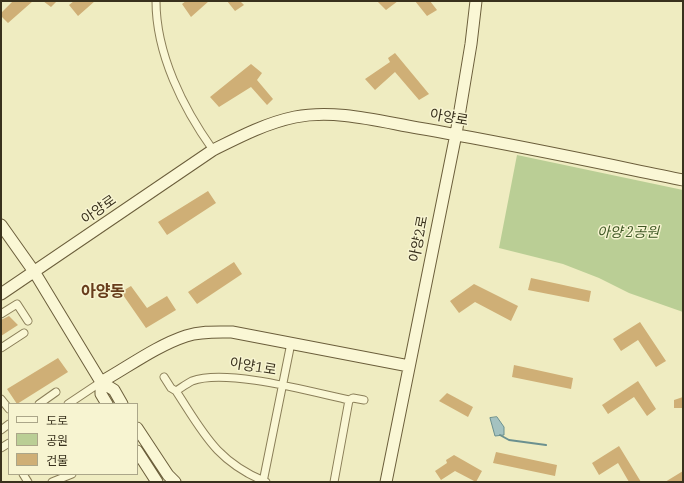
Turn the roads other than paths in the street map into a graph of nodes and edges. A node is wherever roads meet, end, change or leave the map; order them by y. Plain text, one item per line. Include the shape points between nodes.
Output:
1 (156, 1) edge
2 (476, 1) edge
3 (456, 134) junction
4 (213, 150) junction
5 (683, 180) edge
6 (1, 225) edge
7 (35, 273) junction
8 (1, 294) edge
9 (1, 314) edge
10 (28, 321) dead end
11 (24, 333) dead end
12 (291, 343) junction
13 (1, 348) edge
14 (409, 366) junction
15 (164, 377) dead end
16 (101, 382) junction
17 (282, 386) junction
18 (176, 391) junction
19 (56, 392) dead end
20 (1, 399) edge
21 (349, 400) junction
22 (364, 400) dead end
23 (40, 403) edge
24 (70, 403) edge
25 (106, 403) edge
26 (121, 403) edge
27 (8, 408) edge
28 (138, 430) edge
29 (138, 453) edge
30 (70, 475) edge
31 (52, 482) edge
32 (157, 482) edge
33 (175, 482) edge
34 (264, 482) edge
35 (334, 482) edge
36 (386, 482) edge

1 - 4 street via 156,15 164,55 194,122
2 - 3 street, 아양2로
3 - 4 street, 아양로 via 330,114 295,117 246,134
3 - 5 street, 아양로
3 - 14 street, 아양2로
4 - 7 street, 아양로
6 - 7 street
7 - 8 street, 아양로
7 - 16 street
9 - 10 street via 17,304
11 - 13 street
12 - 14 street
12 - 16 street via 232,332 186,336
12 - 17 street
14 - 36 street, 아양2로
15 - 18 street
16 - 24 street
16 - 25 street via 101,394
16 - 26 street via 114,390
17 - 18 street, 아양1로 via 235,377 212,377 192,381
17 - 21 street, 아양1로
17 - 34 street
18 - 34 street via 203,434 220,454 240,470
19 - 23 street
20 - 27 street
21 - 22 street, 아양1로
21 - 35 street
28 - 33 street
29 - 32 street
30 - 31 street

